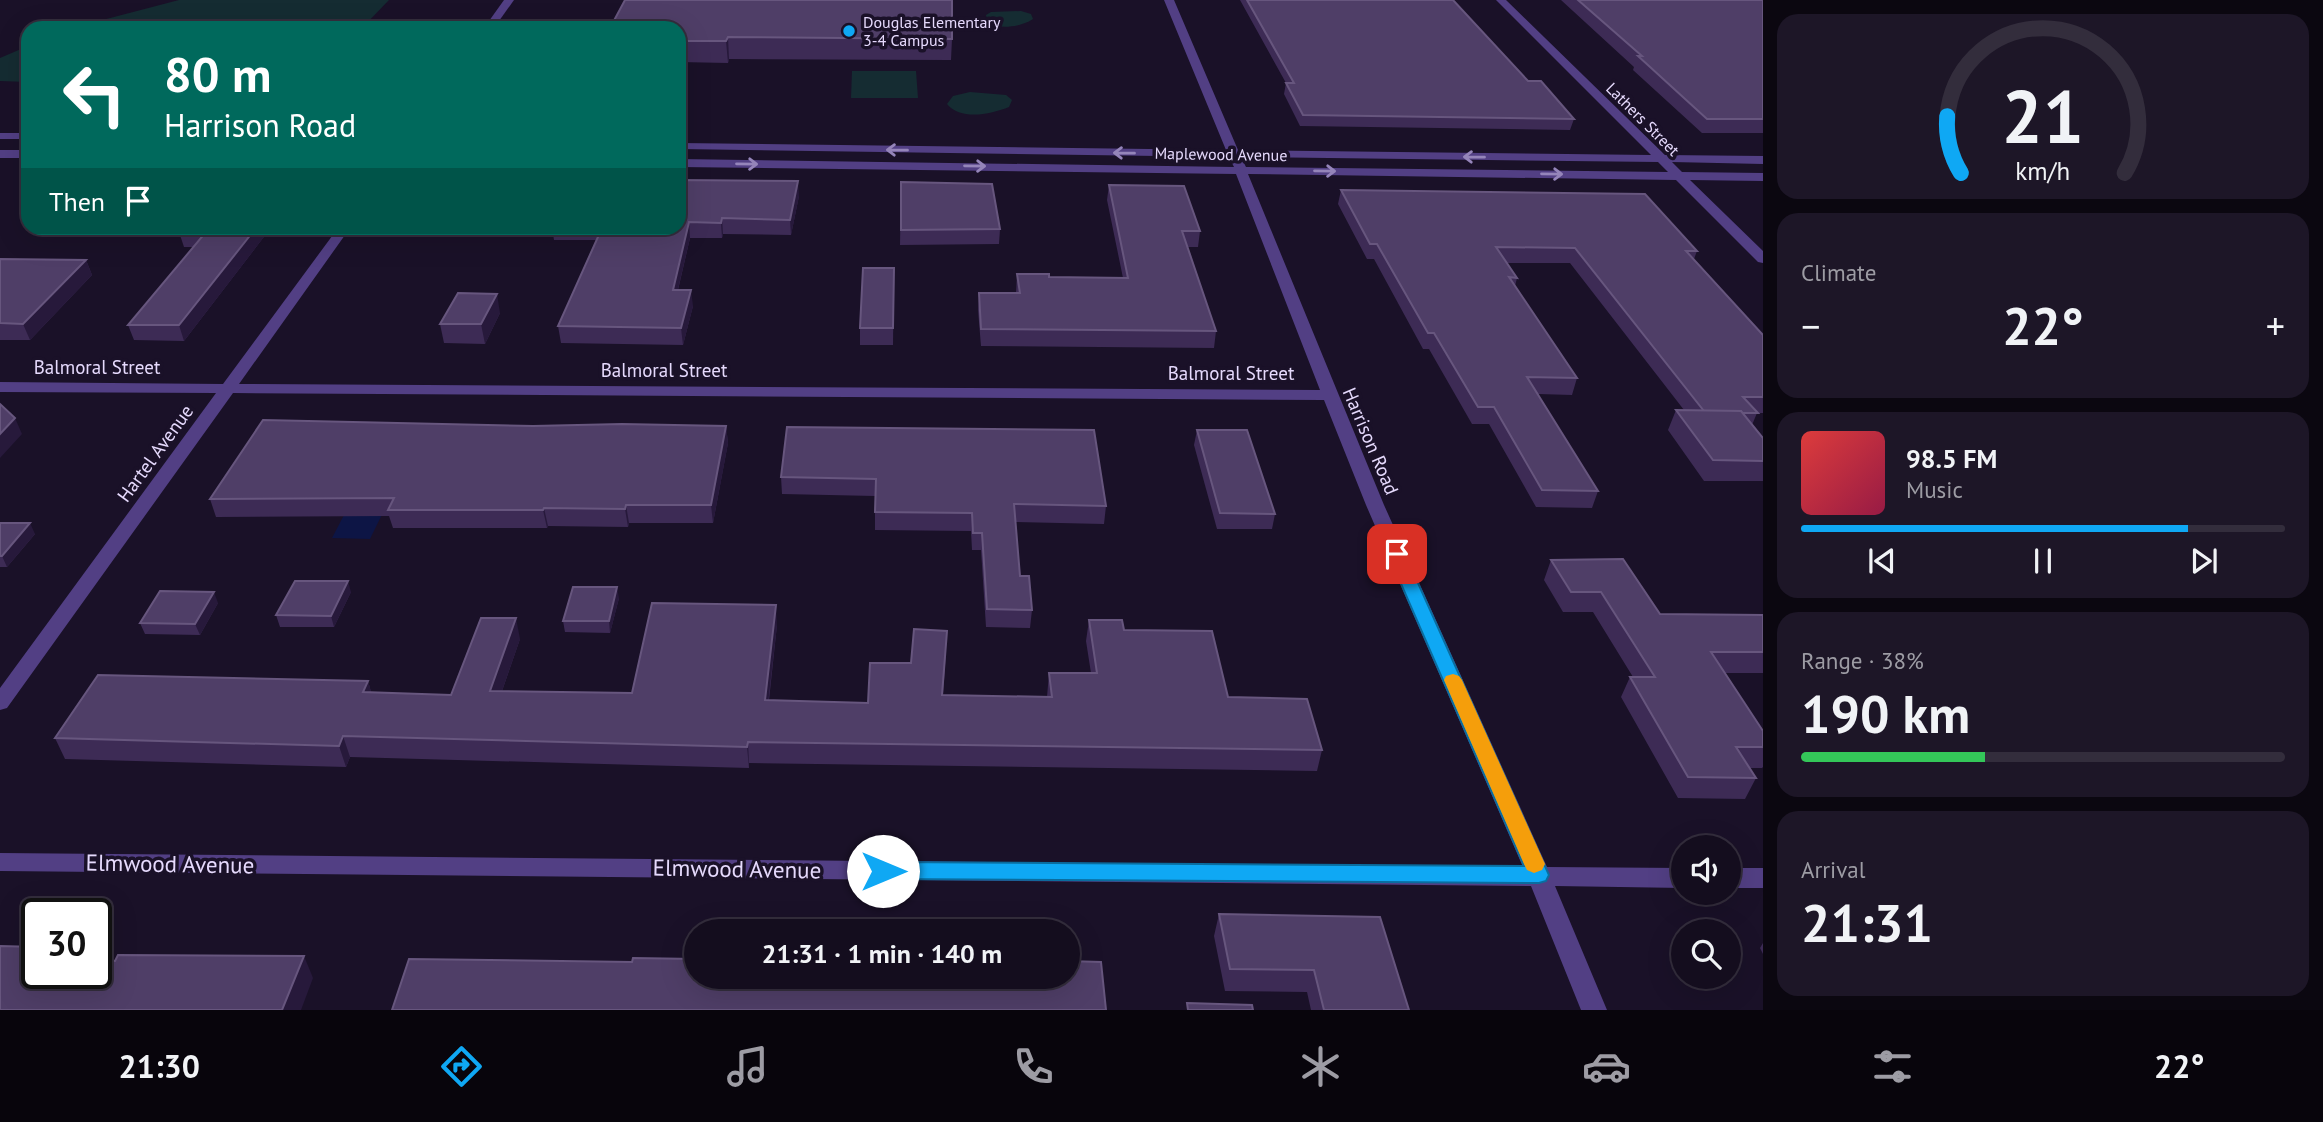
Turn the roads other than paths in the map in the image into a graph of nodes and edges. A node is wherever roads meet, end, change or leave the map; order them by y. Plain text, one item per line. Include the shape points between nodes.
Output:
1 (509, 0) edge
2 (1169, 0) edge
3 (1501, 0) edge
4 (494, 21) edge
5 (0, 136) edge
6 (21, 136) edge
7 (686, 146) edge
8 (0, 154) edge
9 (21, 154) edge
10 (1661, 159) junction
11 (1763, 160) edge
12 (1238, 162) junction
13 (686, 163) edge
14 (1678, 176) junction
15 (1763, 177) edge
16 (339, 235) edge
17 (1763, 259) edge
18 (0, 387) edge
19 (229, 388) junction
20 (1329, 394) junction
21 (0, 703) edge
22 (0, 863) edge
23 (1539, 875) junction
24 (1671, 878) edge
25 (1741, 878) edge
26 (1763, 878) edge
27 (1594, 1010) edge

1 - 4 street
2 - 12 street, Harrison Road
3 - 10 street, Lathers Street
5 - 6 street
12 -> 7 street, Maplewood Avenue
8 - 9 street
10 - 11 street, Maplewood Avenue
10 -> 12 street, Maplewood Avenue
10 - 14 street, Lathers Street
13 -> 12 street, Maplewood Avenue
12 -> 14 street, Maplewood Avenue
12 - 20 street, Harrison Road
14 - 15 street, Maplewood Avenue
14 - 17 street, Lathers Street
16 - 19 street, Hartel Avenue
18 - 19 street, Balmoral Street
19 - 20 street, Balmoral Street
19 - 21 street, Hartel Avenue
20 - 23 street, Harrison Road
22 - 23 street, Elmwood Avenue
23 - 24 street, Elmwood Avenue
23 - 27 street, Harrison Road
25 - 26 street

